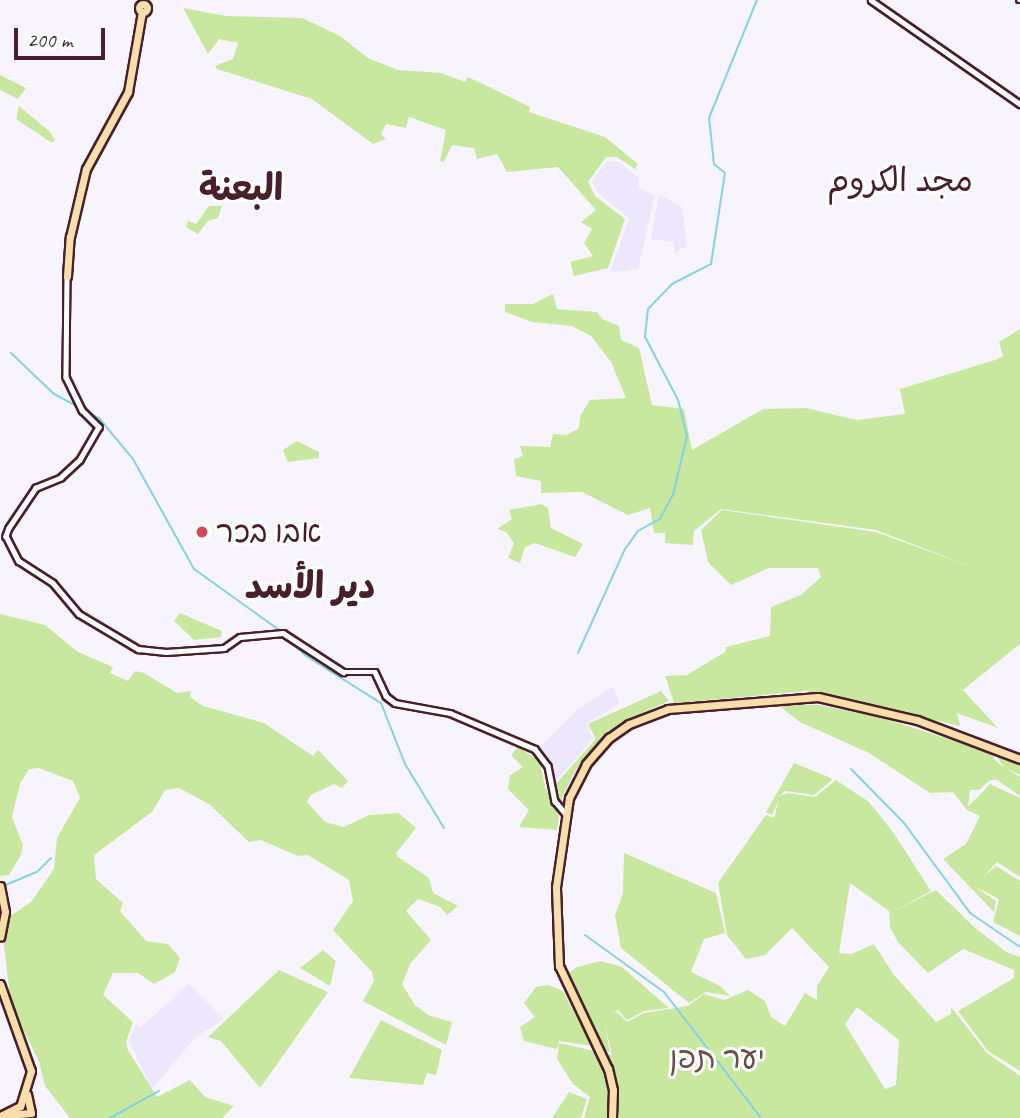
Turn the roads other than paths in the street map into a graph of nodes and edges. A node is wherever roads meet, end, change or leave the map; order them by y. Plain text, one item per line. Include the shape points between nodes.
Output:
1 (871, 0) edge
2 (143, 6) edge
3 (1020, 103) edge
4 (68, 276) joint
5 (1020, 759) edge
6 (565, 813) junction
7 (0, 886) edge
8 (0, 937) edge
9 (0, 984) edge
10 (27, 1092) junction
11 (20, 1106) junction
12 (31, 1113) junction
13 (0, 1116) edge
14 (41, 1118) edge
15 (612, 1118) edge

1 - 3 street
2 - 4 main road via 128,92 86,169 71,237
4 - 6 street via 66,377 82,410 99,427 80,460 61,478 36,488 9,528 6,536 19,561 53,583 79,614 138,649 224,648 240,637 283,633 343,671 375,672 386,696 396,703 450,713 535,749 548,766 555,801
5 - 6 main road via 916,720 818,697 668,709 629,724 610,738 586,764
6 - 15 main road via 556,887 559,966 608,1069
7 - 8 main road via 5,912
9 - 10 main road via 31,1071
10 - 11 main road
10 - 12 main road
11 - 12 main road
11 - 13 main road
12 - 13 main road
12 - 14 main road

